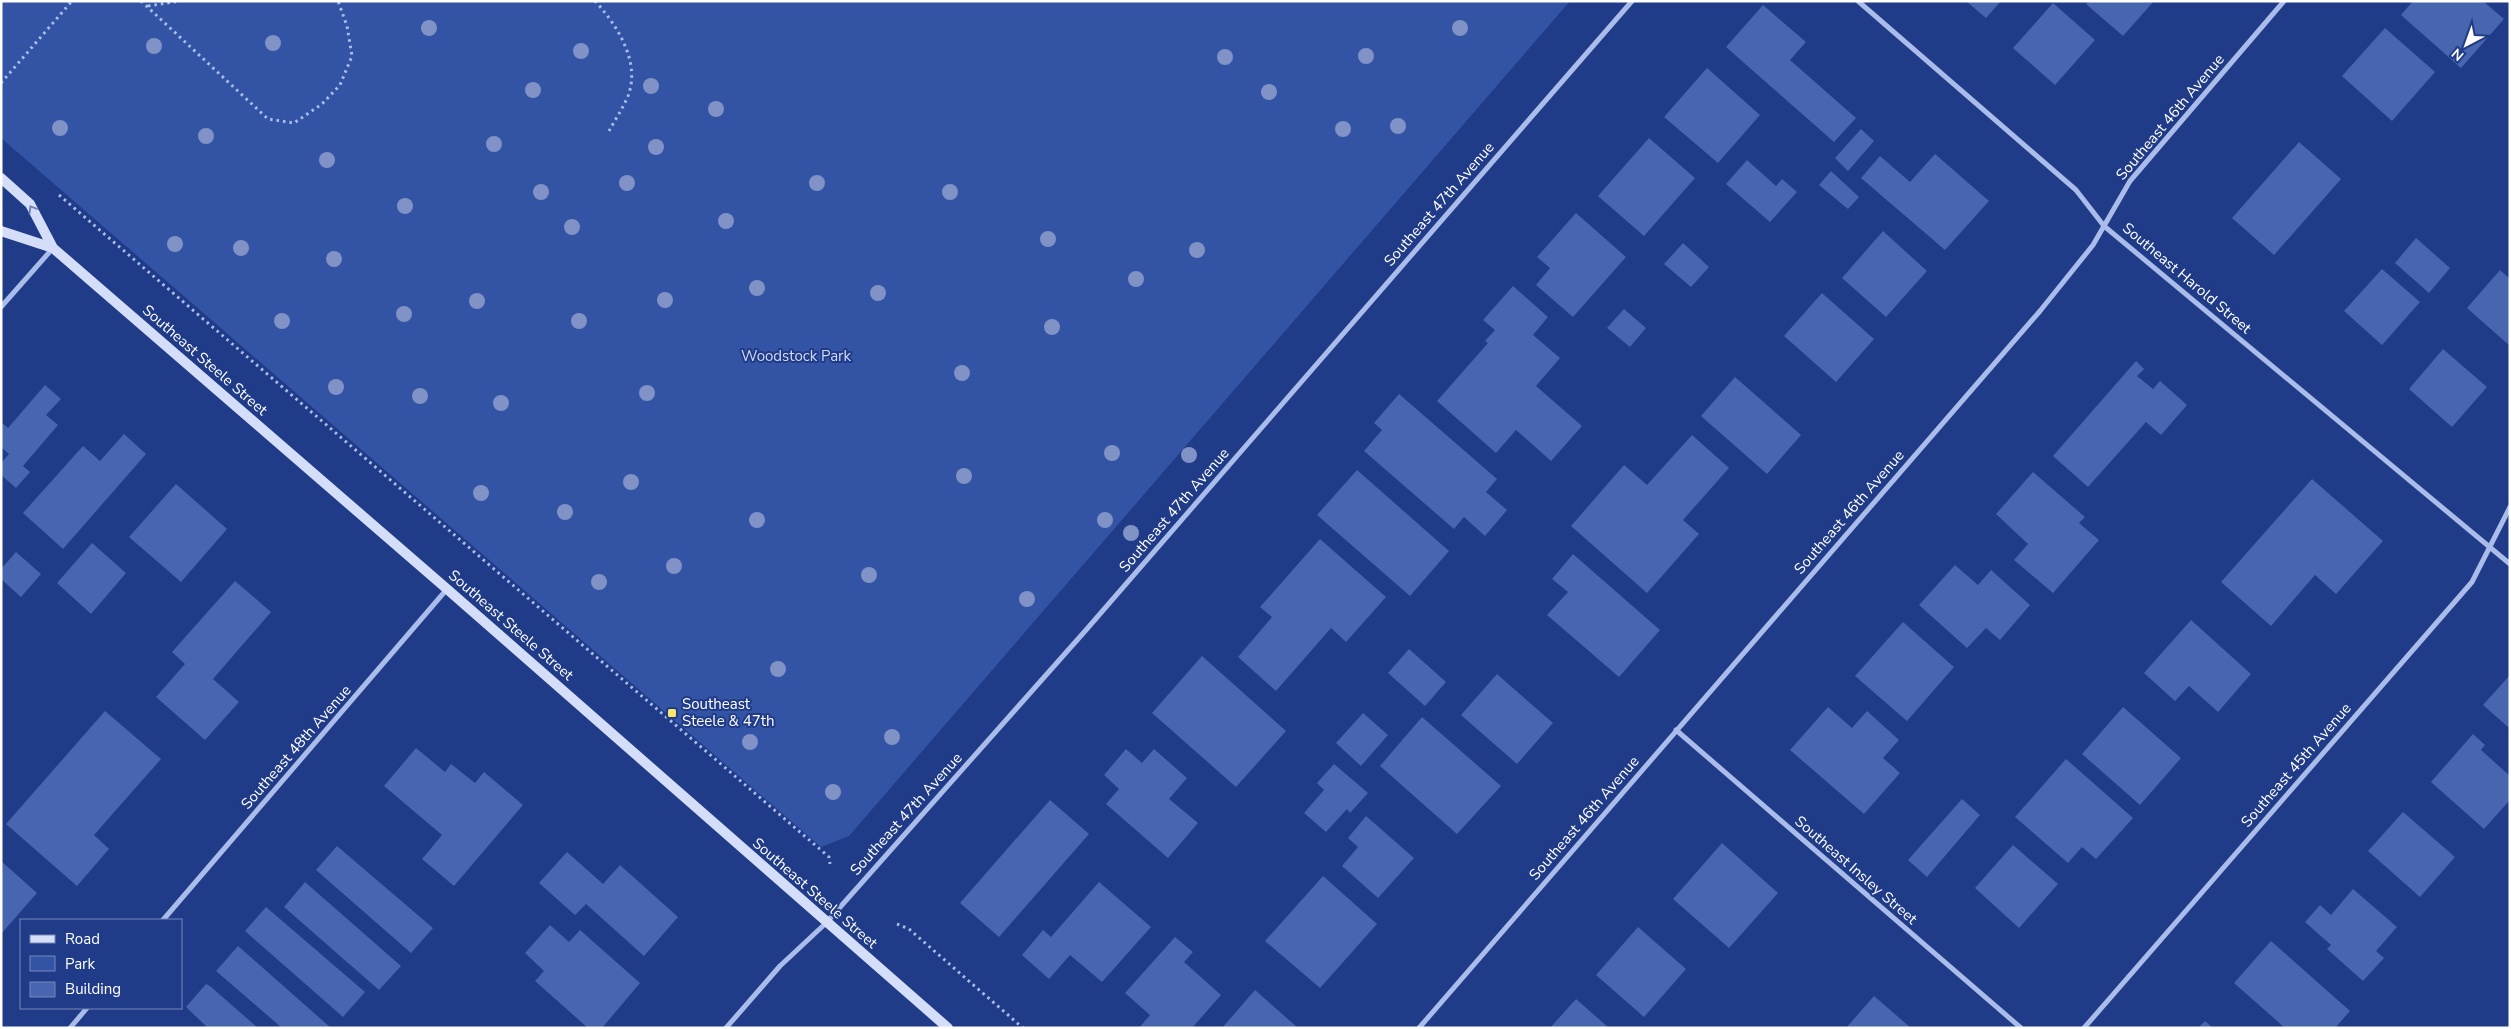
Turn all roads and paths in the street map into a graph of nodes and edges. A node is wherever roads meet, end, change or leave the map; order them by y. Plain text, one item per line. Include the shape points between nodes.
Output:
1 (72, 1) edge
2 (141, 1) edge
3 (180, 1) edge
4 (338, 1) edge
5 (595, 1) edge
6 (1632, 1) edge
7 (1858, 1) edge
8 (2284, 1) edge
9 (147, 7) junction
10 (1, 83) edge
11 (609, 131) dead end
12 (1, 178) edge
13 (54, 191) dead end
14 (2104, 226) junction
15 (1, 231) edge
16 (53, 248) junction
17 (1, 307) edge
18 (2510, 507) edge
19 (2490, 546) junction
20 (2510, 564) edge
21 (447, 589) junction
22 (1676, 730) junction
23 (830, 864) dead end
24 (164, 919) edge
25 (826, 923) junction
26 (897, 924) dead end
27 (86, 1009) edge
28 (70, 1028) edge
29 (726, 1028) edge
30 (948, 1028) edge
31 (1023, 1028) edge
32 (1419, 1028) edge
33 (2021, 1028) edge
34 (2084, 1028) edge

1 - 10 path
2 - 9 path
3 - 9 path
4 - 9 path via 347,26 352,56 340,85 322,104 294,123 268,119
5 - 11 path via 621,34 631,65 628,95
6 - 25 street, Southeast 47th Avenue via 1086,630
7 - 14 street, Southeast Harold Street via 2076,190
8 - 14 street, Southeast 46th Avenue via 2130,181
16 -> 12 street, Southeast Steele Street via 30,204
13 - 23 path via 829,857
14 - 19 street, Southeast Harold Street
14 - 22 street, Southeast 46th Avenue via 2093,245 2040,311
15 - 16 street, Southeast Steele Street
16 - 17 street
16 - 21 street, Southeast Steele Street
18 - 19 street, Southeast 45th Avenue
19 - 20 street, Southeast Harold Street
19 - 34 street, Southeast 45th Avenue via 2472,582
21 - 24 street, Southeast 48th Avenue
21 - 25 street, Southeast Steele Street
22 - 32 street, Southeast 46th Avenue
22 - 33 street, Southeast Insley Street
25 - 29 street, Southeast 47th Avenue via 780,966
25 - 30 street, Southeast Steele Street
26 - 31 path via 909,929
27 - 28 street

